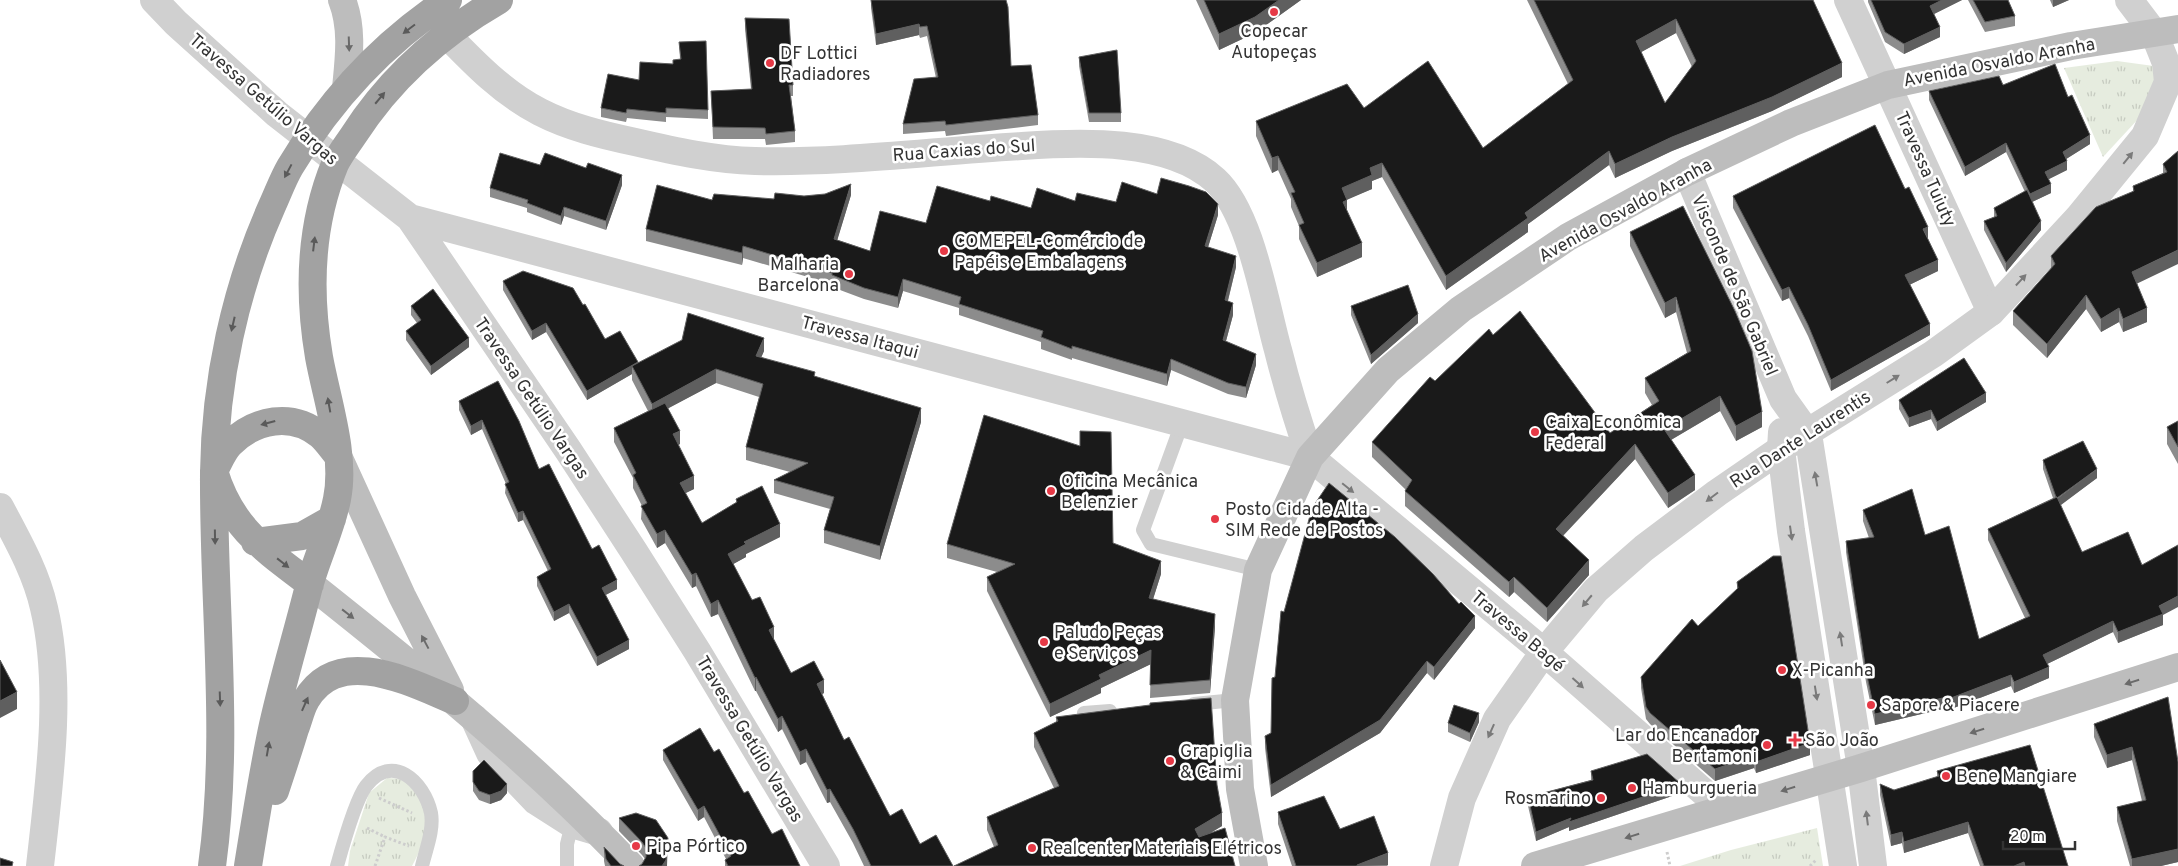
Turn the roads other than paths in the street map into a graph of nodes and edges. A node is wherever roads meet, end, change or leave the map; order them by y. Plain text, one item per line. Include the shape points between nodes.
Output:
1 (154, 0) edge
2 (342, 0) edge
3 (498, 0) edge
4 (1848, 0) edge
5 (2129, 0) edge
6 (439, 1) edge
7 (2166, 31) edge
8 (446, 34) junction
9 (1888, 85) junction
10 (346, 88) junction
11 (1687, 172) junction
12 (410, 218) junction
13 (1991, 312) junction
14 (1783, 399) junction
15 (1182, 423) junction
16 (1808, 434) junction
17 (1781, 449) junction
18 (338, 456) junction
19 (1310, 457) junction
20 (214, 471) junction
21 (0, 507) edge
22 (332, 519) junction
23 (255, 542) junction
24 (1258, 570) junction
25 (310, 584) junction
26 (1544, 652) junction
27 (2178, 667) edge
28 (1236, 700) junction
29 (1178, 705) edge
30 (465, 709) junction
31 (1122, 710) edge
32 (1084, 713) edge
33 (1861, 768) junction
34 (1829, 777) junction
35 (1723, 808) junction
36 (572, 824) junction
37 (599, 832) junction
38 (40, 866) edge
39 (212, 866) edge
40 (249, 866) edge
41 (337, 866) edge
42 (422, 866) edge
43 (567, 866) edge
44 (631, 866) edge
45 (826, 866) edge
46 (1254, 866) edge
47 (1444, 866) edge
48 (1535, 866) edge
49 (1843, 866) edge
50 (1873, 866) edge

1 - 12 street, Travessa Getúlio Vargas via 277,114
2 -> 10 main road via 348,14 350,50
3 - 8 highway
4 - 9 street, Travessa Tuiuty
5 - 7 street, Rua Dante Laurentis
6 -> 10 highway via 380,52
7 - 9 main road, Avenida Osvaldo Aranha via 2071,46
13 -> 7 street, Rua Dante Laurentis via 2078,218 2146,136 2168,82
18 -> 8 highway via 319,355 314,306 312,279 317,222 336,163 367,114 401,74
8 - 19 street, Rua Caxias do Sul via 498,84 540,112 600,135 706,156 754,161 836,159 1064,143 1159,152 1188,163 1215,180 1234,204
9 - 11 main road, Avenida Osvaldo Aranha via 1791,124
9 - 13 street, Travessa Tuiuty
10 -> 20 highway via 289,168 259,235 226,350
11 - 14 street, Visconde de São Gabriel
11 - 19 main road, Avenida Osvaldo Aranha via 1568,237 1461,309 1388,370
12 - 15 street, Travessa Itaqui
12 - 45 street, Travessa Getúlio Vargas via 633,550
16 -> 13 street, Rua Dante Laurentis via 1933,354
14 - 16 street, Visconde de São Gabriel
14 - 17 street, Visconde de São Gabriel
15 - 19 street, Travessa Itaqui
15 - 24 lane via 1143,530 1146,538 1151,544
16 - 17 street, Rua Dante Laurentis
33 -> 16 street
17 -> 26 street, Rua Dante Laurentis via 1644,548 1596,590
17 -> 34 street, Visconde de São Gabriel
18 -> 20 highway via 321,436 308,427 281,420 252,428 229,445
18 - 22 highway via 339,480
30 -> 18 main road via 410,613
19 - 24 main road, Avenida Osvaldo Aranha
19 -> 26 street, Travessa Bagé
20 - 23 highway via 232,515
20 -> 39 highway via 221,766
21 - 38 street via 27,558 44,608 52,661 52,755
22 - 23 highway via 302,536
22 - 25 highway
23 -> 25 highway
24 - 28 main road, Avenida Osvaldo Aranha
25 -> 30 main road
40 -> 25 highway via 271,733
26 -> 35 street, Travessa Bagé
26 -> 47 street, Rua Dante Laurentis via 1497,719 1462,798
27 -> 33 main road
28 - 29 lane
28 - 46 main road, Avenida Osvaldo Aranha via 1240,789
30 - 36 street via 503,768 536,801
30 - 37 main road
40 -> 30 highway via 304,701 315,686 349,670 375,671
31 - 32 lane
33 - 34 main road
50 -> 33 street
34 -> 35 main road
34 - 49 street, Visconde de São Gabriel
35 -> 48 main road
36 - 37 street
36 - 43 lane via 567,844
37 - 44 main road
41 - 42 lane via 365,787 374,777 398,772 409,774 419,784 431,814

